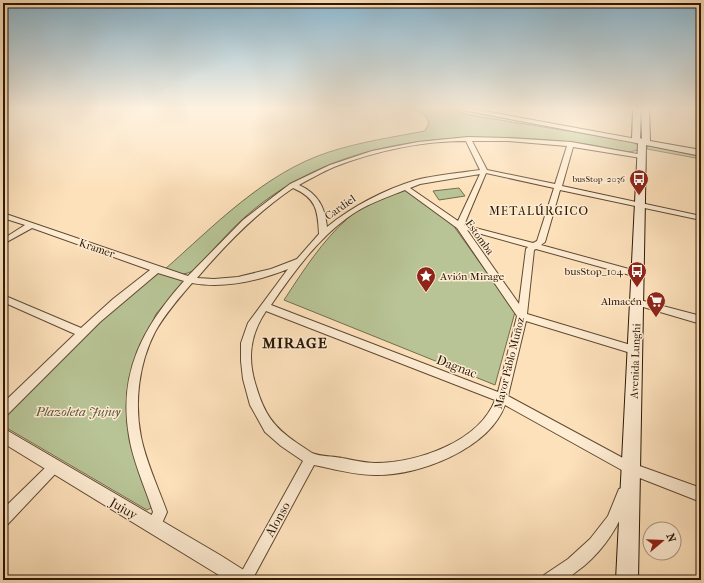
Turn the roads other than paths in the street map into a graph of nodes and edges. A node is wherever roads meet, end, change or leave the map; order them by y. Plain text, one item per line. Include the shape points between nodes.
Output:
1 (604, 135) edge
2 (636, 135) edge
3 (646, 135) edge
4 (468, 138) junction
5 (642, 142) junction
6 (571, 144) junction
7 (701, 153) edge
8 (641, 156) junction
9 (484, 171) junction
10 (292, 185) junction
11 (405, 186) junction
12 (559, 186) junction
13 (639, 204) junction
14 (3, 215) edge
15 (701, 218) edge
16 (31, 225) junction
17 (460, 226) junction
18 (324, 234) junction
19 (3, 242) edge
20 (535, 245) junction
21 (306, 253) junction
22 (157, 269) junction
23 (637, 274) junction
24 (191, 279) junction
25 (3, 298) edge
26 (636, 302) junction
27 (265, 307) junction
28 (522, 316) junction
29 (701, 320) edge
30 (82, 333) junction
31 (634, 350) junction
32 (502, 398) junction
33 (3, 411) edge
34 (3, 436) edge
35 (311, 458) junction
36 (53, 468) junction
37 (631, 469) junction
38 (701, 495) edge
39 (3, 519) edge
40 (154, 525) junction
41 (244, 580) edge
42 (549, 580) edge
43 (627, 580) edge

1 - 5 street
2 - 5 main road, Avenida Lunghi
3 - 5 main road, Avenida Lunghi via 646,140
4 - 6 street
4 - 9 street
4 - 10 street via 410,145 369,154
5 - 7 main road
5 - 8 main road, Avenida Lunghi
6 - 8 street
6 - 12 street, Mayor Pablo Muñoz
8 - 13 main road, Avenida Lunghi
9 - 11 street, Cardiel
9 - 12 street, Cardiel
9 - 17 street
10 - 18 street via 308,193 320,207 323,213
10 - 24 street via 250,217
11 - 17 street, Estomba
11 - 18 street, Cardiel via 360,207
12 - 13 street, Cardiel
12 - 20 street, Mayor Pablo Muñoz via 541,242
13 - 15 street, Cardiel
13 - 23 main road, Avenida Lunghi
14 - 16 street, Kramer
16 - 19 street
16 - 22 street, Kramer
17 - 20 street
17 - 28 street, Estomba
18 - 21 street, Cardiel
20 - 23 street
20 - 28 street, Mayor Pablo Muñoz via 530,249
21 - 24 street, Kramer via 298,262 252,278 222,282 200,282
21 - 27 street, Cardiel
22 - 24 street, Kramer
22 - 30 street via 130,289
23 - 26 main road, Avenida Lunghi
24 - 40 street via 158,318 142,352 133,393 135,436 160,512
25 - 30 street
26 - 29 street
26 - 31 main road, Avenida Lunghi
27 - 32 street, Dagnac
27 - 35 street, Cardiel via 253,323 246,343 248,379 256,405 269,428 285,442
28 - 31 street
28 - 32 street, Mayor Pablo Muñoz
30 - 33 street
31 - 37 main road, Avenida Lunghi
32 - 35 street, Mayor Pablo Muñoz via 496,414 472,439 432,459 404,468 374,469
32 - 37 street, Dagnac
34 - 36 street, Jujuy
35 - 41 street, Alonso
36 - 39 street
36 - 40 street, Jujuy
37 - 38 street
37 - 42 street via 623,497 600,540 582,558
37 - 43 main road, Avenida Lunghi
40 - 41 street, Jujuy

